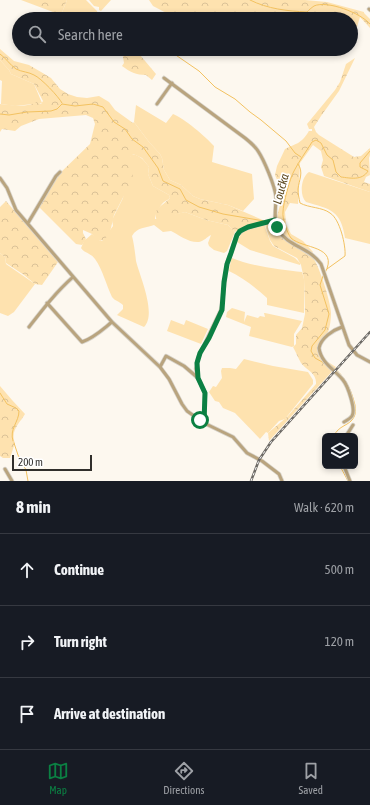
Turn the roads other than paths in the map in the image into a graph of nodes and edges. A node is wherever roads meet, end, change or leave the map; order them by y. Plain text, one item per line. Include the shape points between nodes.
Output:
1 (164, 78) dead end
2 (172, 83) junction
3 (157, 104) dead end
4 (60, 172) dead end
5 (0, 178) edge
6 (275, 220) junction
7 (28, 223) junction
8 (73, 277) junction
9 (47, 302) junction
10 (112, 322) junction
11 (342, 326) junction
12 (29, 327) dead end
13 (370, 362) edge
14 (160, 367) junction
15 (198, 378) junction
16 (344, 422) dead end
17 (204, 423) junction
18 (353, 425) dead end
19 (348, 433) edge
20 (5, 469) dead end
21 (345, 469) edge
22 (12, 481) edge
23 (282, 481) edge
24 (350, 481) edge

1 - 2 street
2 - 3 street
2 - 6 street via 257,149 275,190
4 - 7 street
5 - 7 street via 16,210
6 - 11 street via 283,237 319,260
6 - 15 street via 248,227 237,235 227,264 222,310 198,358
7 - 8 street
8 - 9 street
8 - 10 street
9 - 10 street via 82,342 97,336
9 - 12 street
10 - 14 street
11 - 13 street via 352,350
11 - 16 street via 323,340 319,348 324,360 347,388 353,413 351,418
14 - 15 street via 166,356
14 - 17 street via 187,411
15 - 17 street via 205,393
17 - 23 street via 233,437 247,453 279,474
18 - 19 street
20 - 22 street
21 - 24 street

